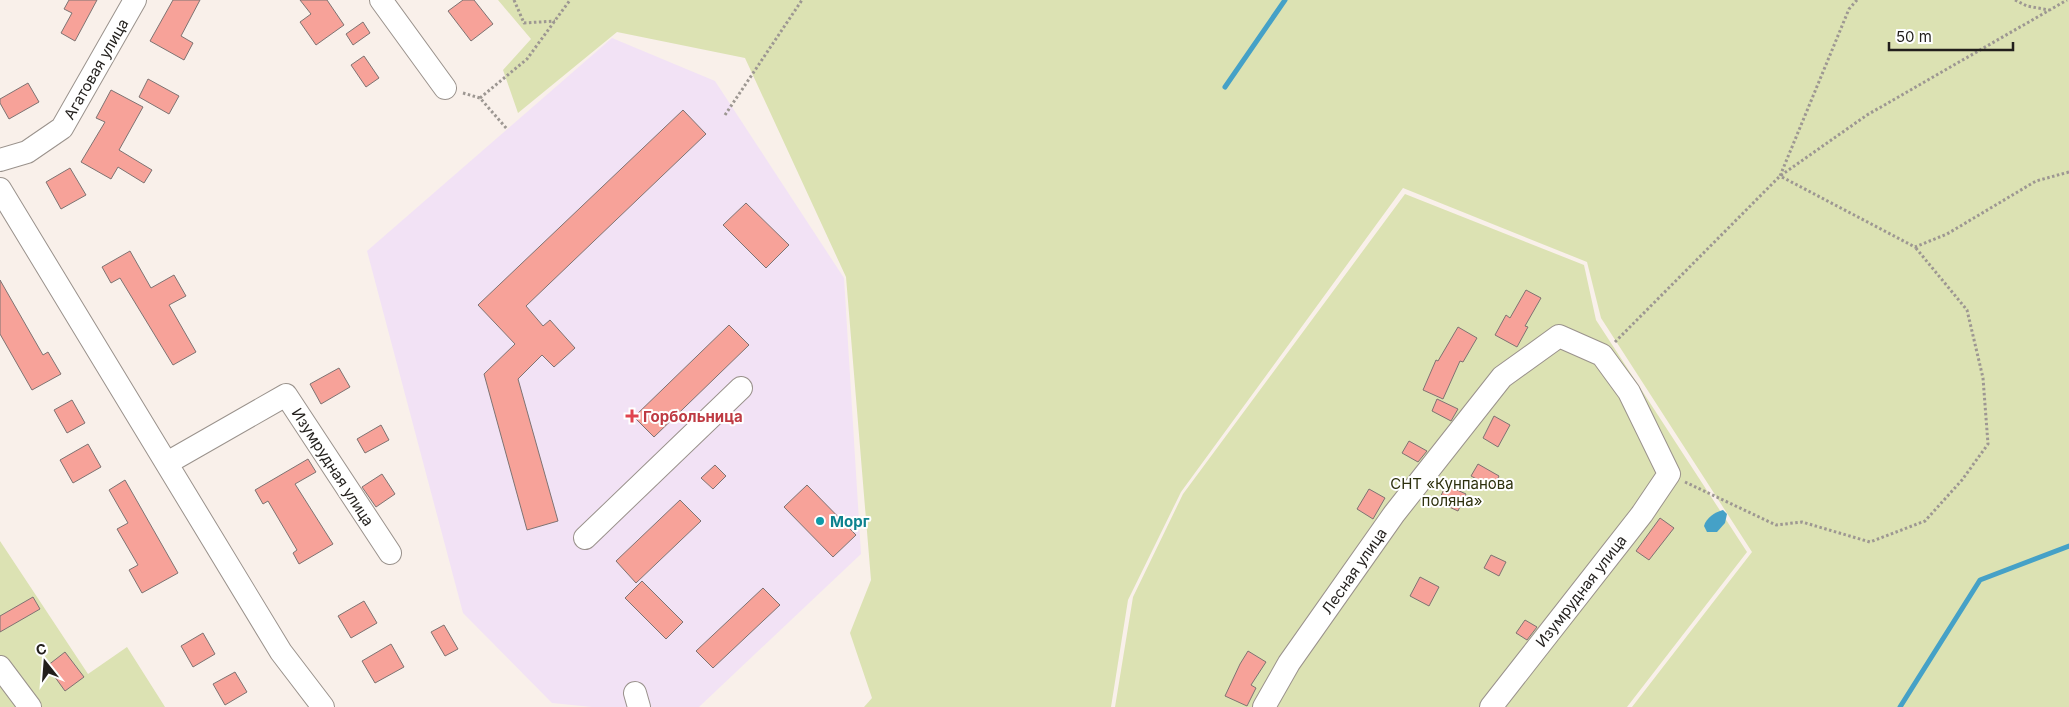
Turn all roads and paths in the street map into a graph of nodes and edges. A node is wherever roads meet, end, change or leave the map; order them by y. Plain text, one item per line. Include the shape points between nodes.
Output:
1 (135, 0) edge
2 (381, 0) edge
3 (514, 0) edge
4 (570, 0) edge
5 (802, 0) edge
6 (1857, 0) edge
7 (2015, 0) edge
8 (2067, 0) edge
9 (2049, 10) junction
10 (555, 21) junction
11 (445, 88) joint
12 (480, 98) junction
13 (724, 115) dead end
14 (507, 129) dead end
15 (0, 160) edge
16 (2069, 172) edge
17 (1780, 176) junction
18 (0, 189) edge
19 (1915, 247) junction
20 (1602, 355) junction
21 (741, 388) dead end
22 (167, 463) junction
23 (1669, 474) junction
24 (585, 538) dead end
25 (390, 554) dead end
26 (0, 667) edge
27 (30, 707) edge
28 (323, 707) edge
29 (1264, 707) edge
30 (1491, 707) edge

1 - 15 street, Агатовая улица via 62,128 27,152
2 - 11 street
3 - 10 path via 524,23
4 - 10 path
5 - 13 path
6 - 17 path via 1849,9
7 - 9 path
8 - 9 path
9 - 17 path via 1867,115
10 - 12 path via 527,59
11 - 12 path
12 - 14 path
16 - 19 path via 2036,182 1947,234
17 - 19 path
17 - 20 path
18 - 22 street
19 - 23 path via 1967,310 1983,378 1988,444 1962,480 1924,521 1870,542 1802,522 1776,525
20 - 23 street via 1629,392
20 - 29 street, Лесная улица via 1559,336 1502,377 1394,514 1289,663
21 - 24 street
22 - 25 street, Изумрудная улица via 286,395
22 - 28 street via 281,652
23 - 30 street, Изумрудная улица via 1642,514
26 - 27 street

